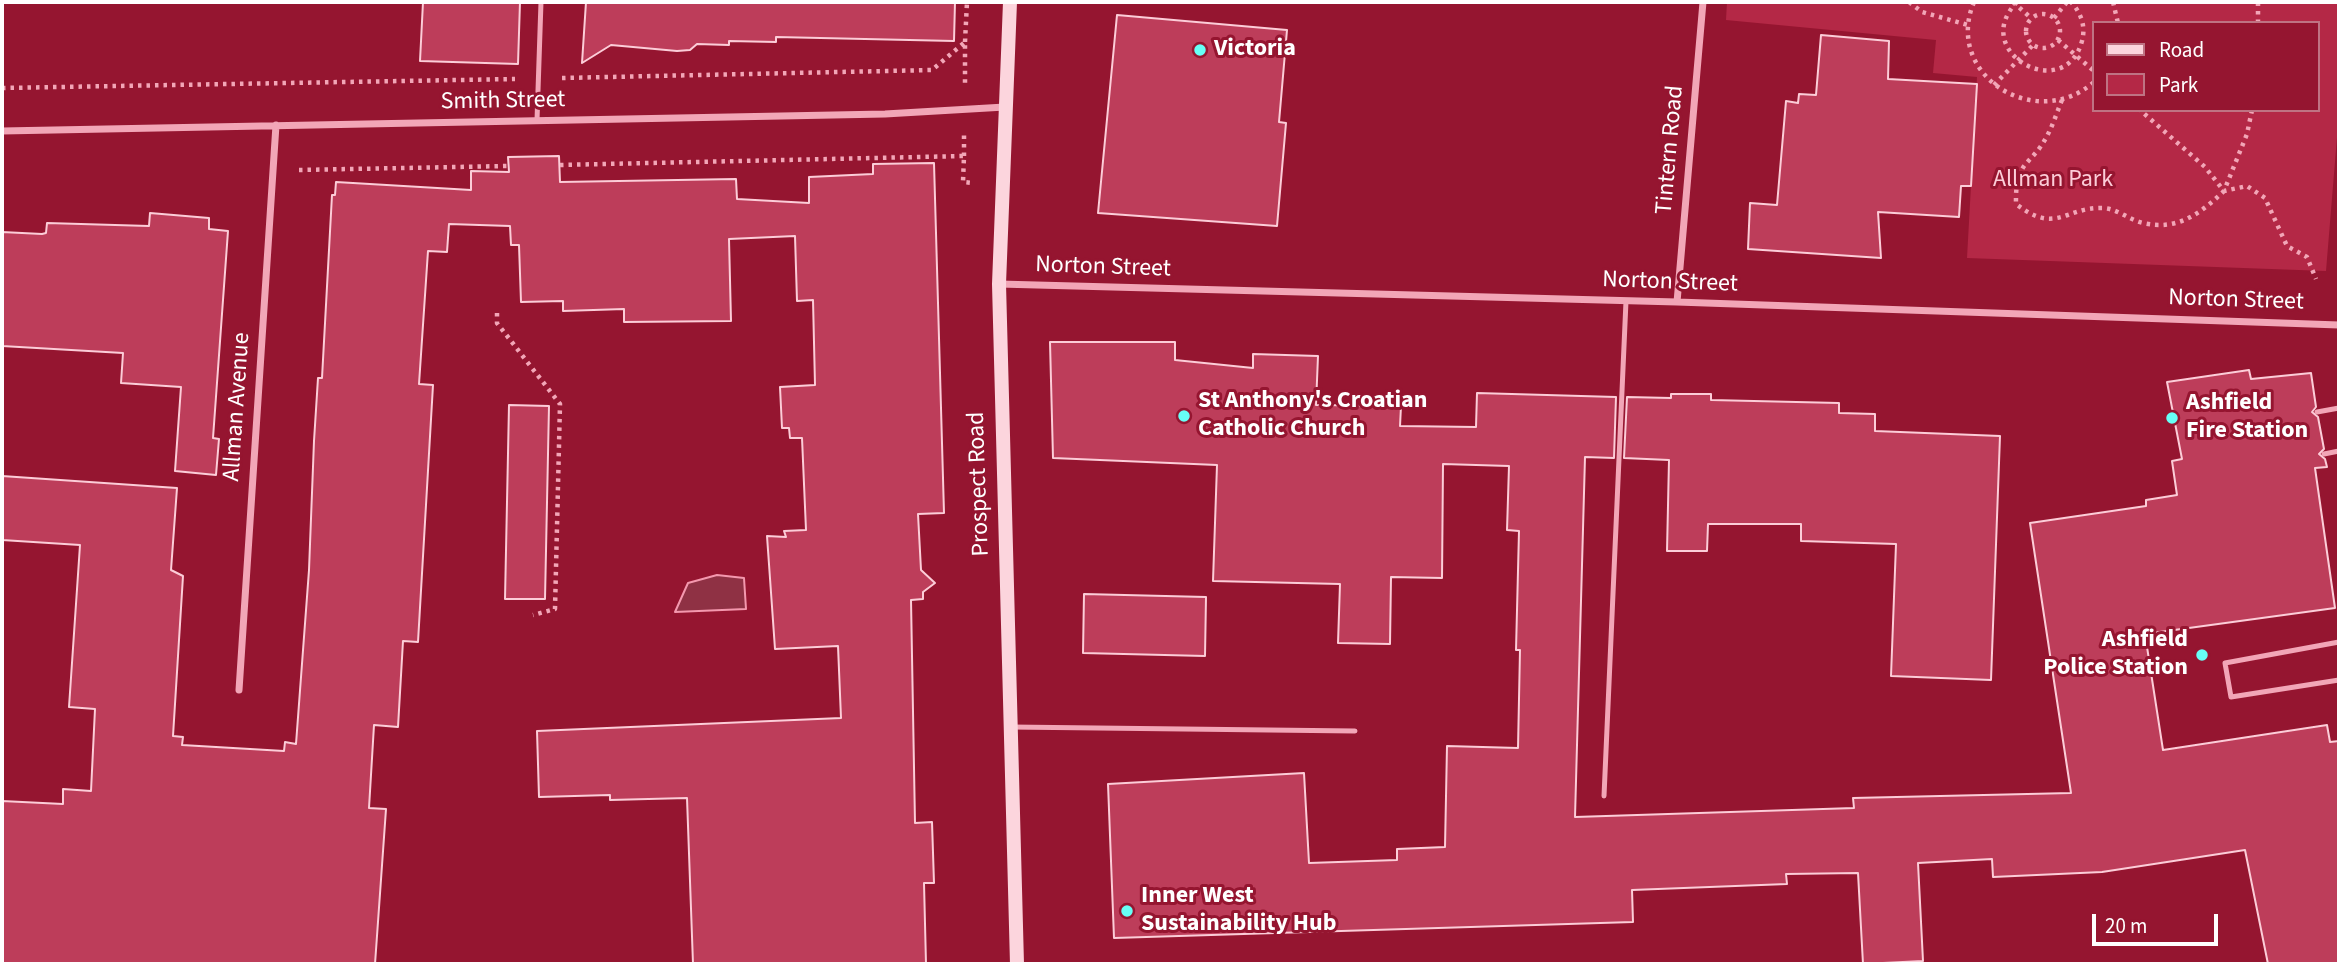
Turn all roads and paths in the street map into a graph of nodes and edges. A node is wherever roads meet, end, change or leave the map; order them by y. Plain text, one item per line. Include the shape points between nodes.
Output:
1 (541, 2) edge
2 (967, 2) edge
3 (1010, 2) edge
4 (1703, 2) edge
5 (1909, 2) edge
6 (1973, 2) edge
7 (2015, 2) edge
8 (2069, 2) edge
9 (2113, 2) edge
10 (2258, 2) edge
11 (2031, 18) junction
12 (2054, 18) junction
13 (2118, 21) edge
14 (2258, 21) edge
15 (1968, 25) junction
16 (2058, 40) junction
17 (965, 43) dead end
18 (2033, 45) junction
19 (2075, 56) junction
20 (2017, 60) junction
21 (2092, 69) edge
22 (2092, 84) edge
23 (1994, 85) junction
24 (2062, 100) junction
25 (1006, 107) junction
26 (2142, 112) edge
27 (2252, 112) edge
28 (537, 120) junction
29 (276, 125) junction
30 (2, 131) edge
31 (559, 165) dead end
32 (508, 166) dead end
33 (273, 170) junction
34 (1002, 183) junction
35 (2224, 191) junction
36 (2316, 279) dead end
37 (999, 284) junction
38 (1626, 301) junction
39 (1677, 302) junction
40 (497, 313) dead end
41 (2339, 325) edge
42 (2339, 408) edge
43 (2317, 412) dead end
44 (2339, 451) edge
45 (2325, 454) dead end
46 (533, 615) dead end
47 (2339, 642) edge
48 (2339, 680) edge
49 (239, 690) dead end
50 (1011, 727) junction
51 (1355, 731) dead end
52 (1604, 796) dead end
53 (1017, 964) edge

1 - 28 lane
2 - 17 path
3 - 25 street, Prospect Road
4 - 39 street, Tintern Road
5 - 15 path via 1922,12
6 - 15 path
7 - 11 path
7 - 20 path via 2004,26 2005,39
8 - 12 path
8 - 19 path via 2082,19 2084,32
9 - 13 path
10 - 14 path
11 - 12 path via 2045,13
11 - 18 path via 2025,32
12 - 16 path via 2060,29
15 - 23 path via 1970,47
16 - 18 path via 2044,48
16 - 19 path
18 - 20 path
19 - 20 path via 2066,65 2041,71
19 - 21 path
20 - 23 path
22 - 24 path
23 - 24 path via 2038,103
24 - 35 path via 2047,137 2022,166 2015,186 2016,204 2029,214 2057,220 2103,208 2142,223 2170,225 2187,221
25 - 28 street, Smith Street via 885,114
25 - 34 street, Prospect Road
26 - 35 path via 2205,167
27 - 35 path
28 - 29 street, Smith Street
29 - 30 street, Smith Street
29 - 33 street, Allman Avenue
31 - 34 path via 964,156 964,183
32 - 33 path
33 - 49 street, Allman Avenue
34 - 37 street, Prospect Road
35 - 36 path via 2248,187 2265,198 2287,246 2307,257
37 - 38 street, Norton Street
37 - 50 street, Prospect Road
38 - 39 street, Norton Street
38 - 52 lane
39 - 41 street, Norton Street
40 - 46 path via 497,323 560,404 555,609
42 - 43 lane
44 - 45 lane
47 - 48 lane via 2225,663 2231,697
50 - 51 lane
50 - 53 street, Prospect Road

